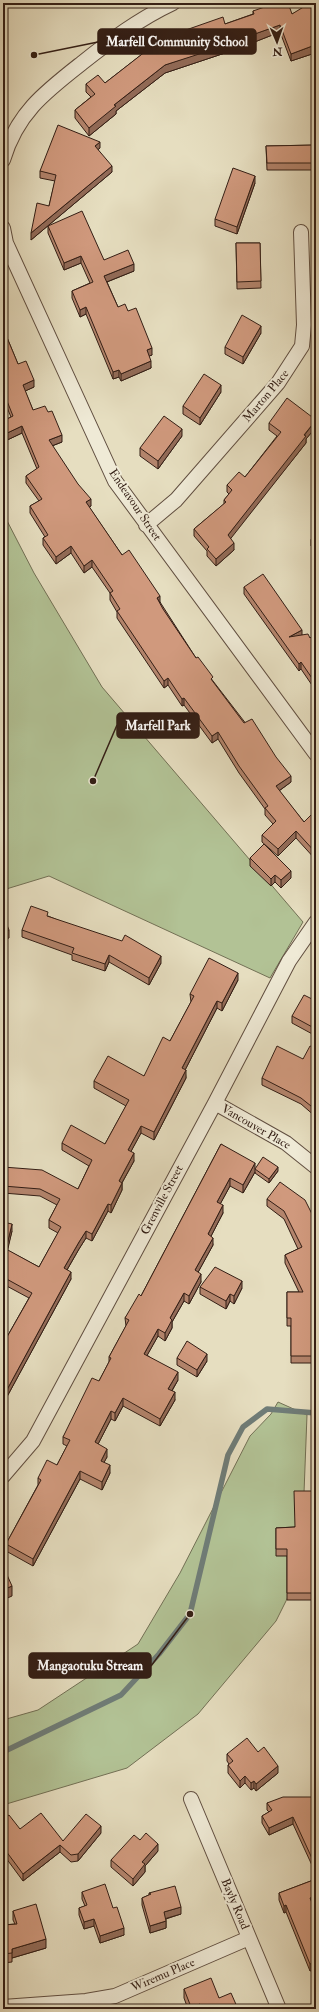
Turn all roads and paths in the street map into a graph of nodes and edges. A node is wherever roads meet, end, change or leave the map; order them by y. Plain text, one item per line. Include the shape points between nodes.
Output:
1 (173, 3) edge
2 (3, 160) edge
3 (3, 228) edge
4 (301, 232) dead end
5 (146, 525) junction
6 (316, 754) edge
7 (316, 922) edge
8 (215, 1103) junction
9 (316, 1167) edge
10 (3, 1476) edge
11 (191, 1799) dead end
12 (249, 1938) junction
13 (3, 2007) edge
14 (279, 2009) edge

1 - 2 street via 127,28 41,96 9,141
3 - 5 street, Endeavour Street via 6,243 115,481
4 - 5 street, Marton Place via 304,325 302,346 278,383 176,500
5 - 6 street, Endeavour Street
7 - 8 street, Grenville Street via 289,961
8 - 9 street, Vancouver Place via 286,1143
8 - 10 street, Grenville Street via 33,1441
11 - 12 street, Bayly Road
12 - 13 street, Wiremu Place via 115,1996 86,2001
12 - 14 street, Bayly Road

